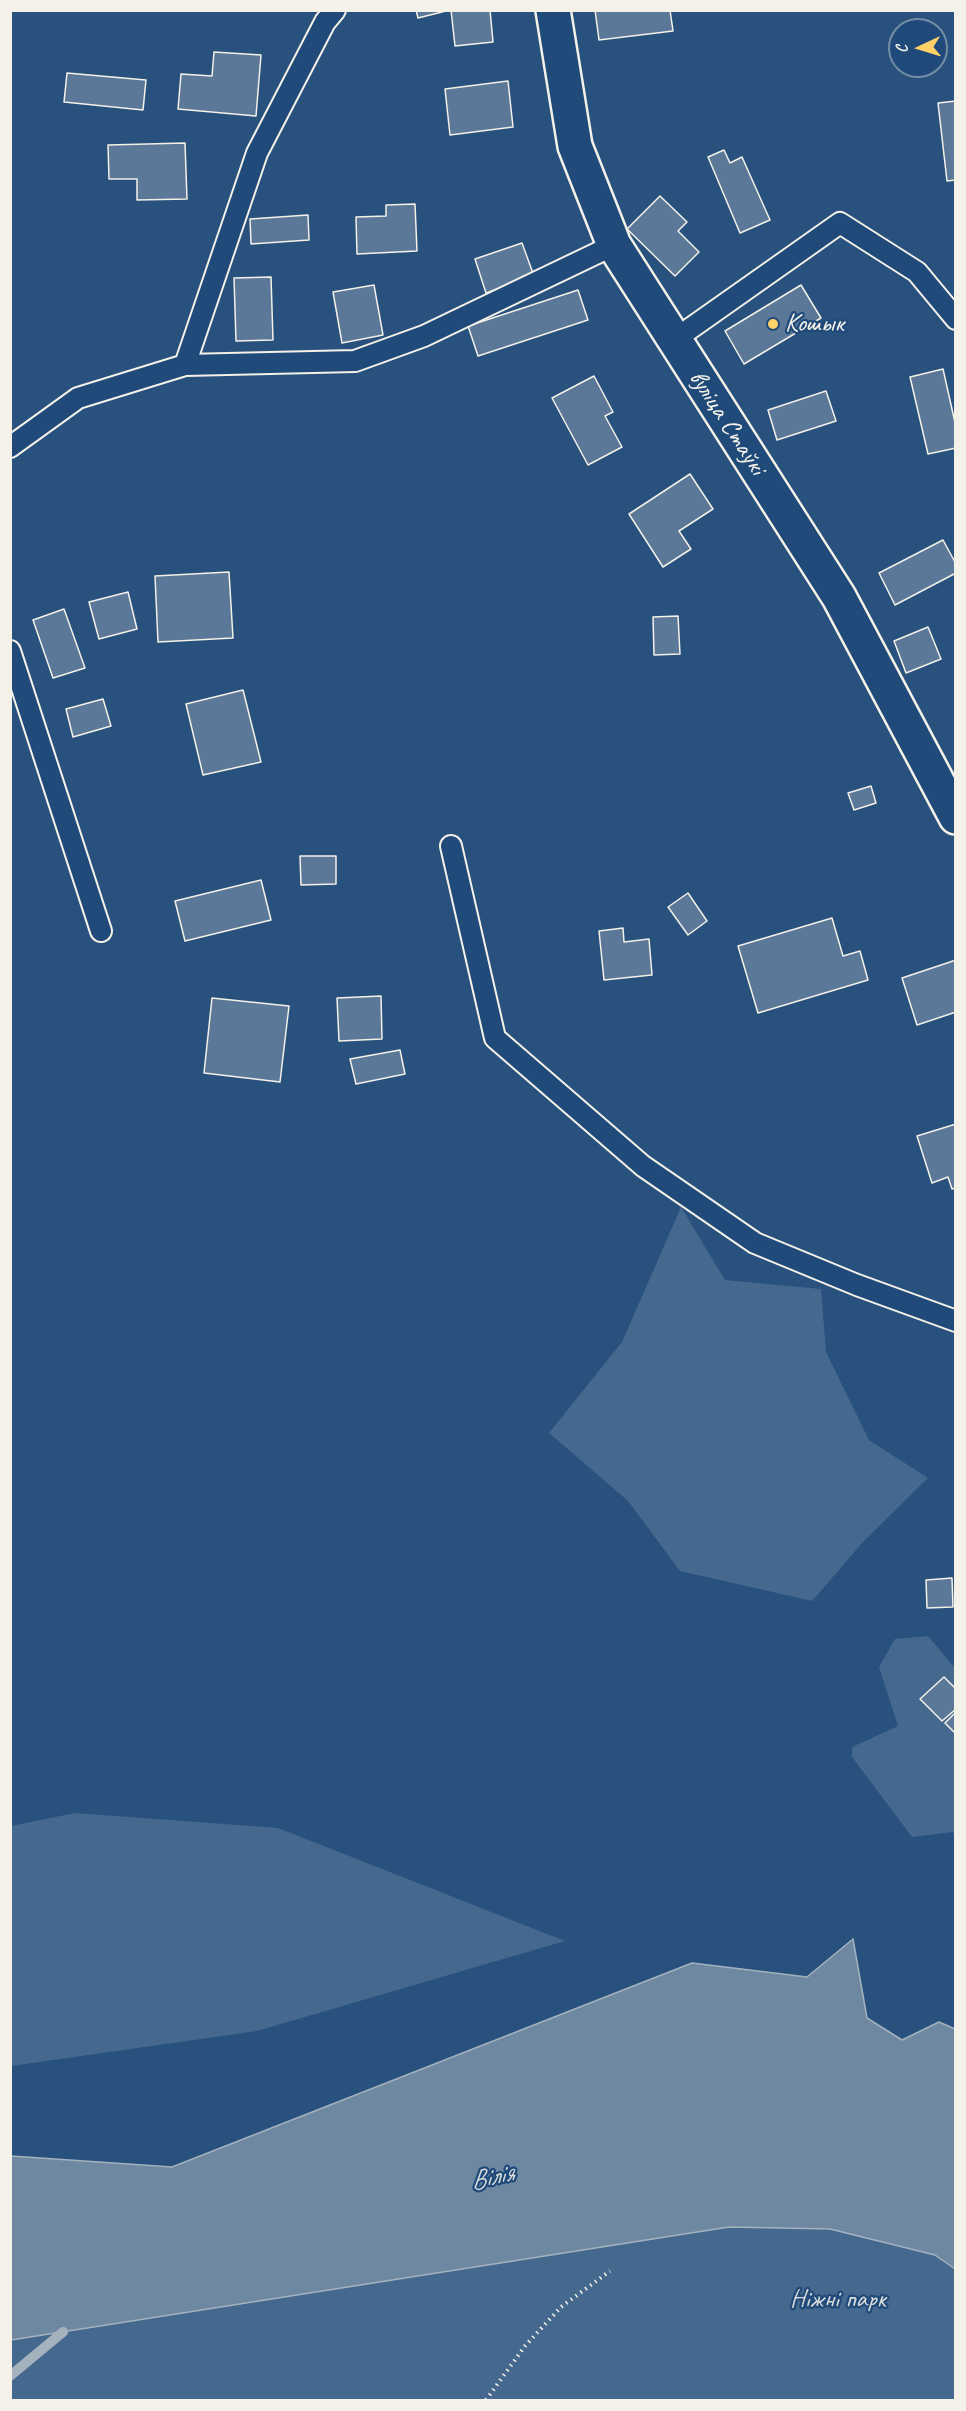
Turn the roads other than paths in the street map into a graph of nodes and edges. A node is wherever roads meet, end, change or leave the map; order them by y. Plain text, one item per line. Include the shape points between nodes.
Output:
1 (335, 10) edge
2 (553, 10) edge
3 (614, 245) junction
4 (956, 319) edge
5 (674, 340) junction
6 (185, 365) junction
7 (10, 447) edge
8 (10, 651) edge
9 (956, 817) edge
10 (451, 846) dead end
11 (101, 931) dead end
12 (956, 1321) edge

1 - 6 lane via 325,22 257,153
2 - 3 street, вуліца Стаўкі via 575,146
3 - 5 street, вуліца Стаўкі
3 - 6 lane via 424,336 355,361
4 - 5 lane via 917,272 840,223
5 - 9 street, вуліца Стаўкі via 839,597
6 - 7 lane via 78,398
8 - 11 lane
10 - 12 lane via 495,1038 644,1166 755,1243

